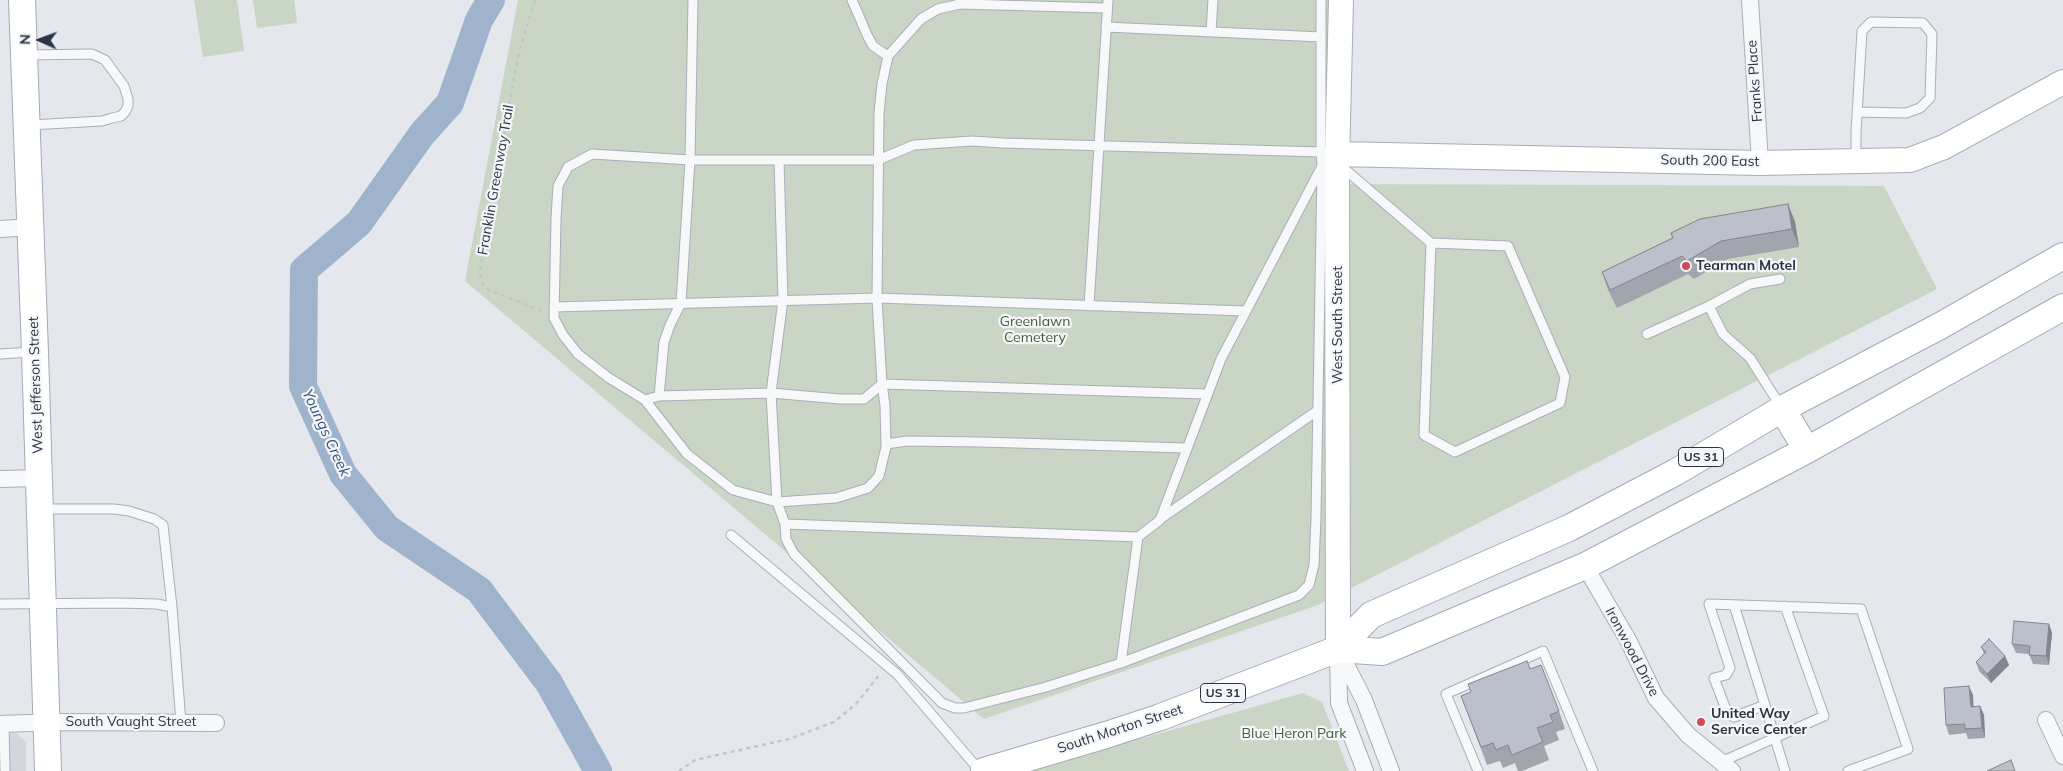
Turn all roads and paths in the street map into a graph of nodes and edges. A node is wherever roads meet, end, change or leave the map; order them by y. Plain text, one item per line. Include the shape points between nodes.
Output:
1 (22, 0) edge
2 (535, 0) edge
3 (693, 0) edge
4 (852, 0) edge
5 (1213, 0) edge
6 (1321, 0) edge
7 (1341, 0) edge
8 (1750, 0) edge
9 (960, 2) edge
10 (1108, 4) edge
11 (1106, 27) junction
12 (1211, 32) junction
13 (1321, 37) junction
14 (25, 55) junction
15 (888, 56) junction
16 (2063, 82) edge
17 (1857, 112) junction
18 (27, 125) junction
19 (1100, 145) junction
20 (1329, 159) junction
21 (690, 160) junction
22 (779, 160) junction
23 (878, 160) junction
24 (1856, 161) junction
25 (1760, 162) junction
26 (31, 227) junction
27 (0, 229) edge
28 (1431, 243) junction
29 (2063, 256) edge
30 (1780, 279) dead end
31 (877, 298) junction
32 (783, 300) junction
33 (681, 303) junction
34 (1089, 306) junction
35 (1709, 306) junction
36 (554, 307) junction
37 (2063, 307) edge
38 (1246, 311) junction
39 (554, 318) junction
40 (1647, 334) dead end
41 (36, 352) junction
42 (0, 354) edge
43 (882, 384) junction
44 (771, 393) junction
45 (1206, 394) junction
46 (659, 396) junction
47 (645, 400) junction
48 (1782, 409) junction
49 (1317, 411) junction
50 (886, 444) junction
51 (1186, 448) junction
52 (1807, 450) junction
53 (38, 478) junction
54 (0, 479) edge
55 (777, 502) junction
56 (39, 510) junction
57 (1160, 520) junction
58 (785, 524) junction
59 (731, 535) dead end
60 (1138, 537) junction
61 (1585, 566) junction
62 (43, 602) junction
63 (0, 604) edge
64 (1734, 605) junction
65 (1785, 606) junction
66 (172, 607) junction
67 (1338, 650) junction
68 (1121, 663) junction
69 (887, 666) junction
70 (1766, 705) junction
71 (2046, 720) dead end
72 (46, 722) junction
73 (180, 723) junction
74 (216, 723) dead end
75 (2, 724) edge
76 (1776, 738) junction
77 (2, 751) edge
78 (2063, 756) edge
79 (1726, 767) edge
80 (5, 771) edge
81 (48, 771) edge
82 (679, 771) edge
83 (982, 771) edge
84 (1366, 771) edge
85 (1391, 771) edge
86 (1478, 771) edge
87 (1594, 771) edge
88 (1785, 771) edge
89 (1848, 771) edge

1 - 14 main road, West Jefferson Street
2 - 39 path, Franklin Greenway Trail via 519,52 480,273 482,283 489,290
3 - 21 lane
4 - 15 lane via 873,46
5 - 12 lane
6 - 13 lane
7 - 20 street, West South Street
8 - 25 street, Franks Place
9 - 10 lane
9 - 15 lane via 921,19
10 - 11 lane
11 - 12 lane
11 - 19 lane
12 - 13 lane
13 - 20 lane
14 - 18 main road, West Jefferson Street
14 - 18 lane via 92,54 104,60 124,86 128,99 128,106 121,116 102,121
15 - 23 lane via 879,113
16 - 24 street, South 200 East via 1944,148 1910,160
17 - 17 lane via 1862,31 1872,22 1923,24 1932,34 1930,98 1920,108 1906,113
17 - 24 lane
18 - 26 main road, West Jefferson Street
19 - 20 lane
19 - 23 lane via 935,143 914,145
19 - 34 lane
20 - 25 street, South 200 East
20 - 28 lane
20 - 38 lane
20 - 49 lane
20 - 67 street, West South Street
21 - 22 lane
21 - 33 lane
21 - 36 lane via 592,154 568,167 558,186
22 - 23 lane
22 - 32 lane
23 - 31 lane
24 - 25 street, South 200 East
26 - 27 street
26 - 41 main road, West Jefferson Street
28 - 28 lane via 1424,435 1455,452 1560,403 1565,377 1508,246
29 - 48 main road, US 31 via 1940,326
30 - 35 lane via 1750,284
31 - 32 lane
31 - 34 lane
31 - 43 lane
32 - 33 lane
32 - 44 lane
33 - 36 lane
33 - 46 lane via 664,342
34 - 38 lane
35 - 40 lane
35 - 48 lane via 1723,334 1750,358
36 - 39 lane
37 - 52 main road, US 31
38 - 45 lane
39 - 47 lane via 578,354
41 - 42 lane
41 - 53 main road, West Jefferson Street
43 - 44 lane via 864,399 840,400
43 - 45 lane
43 - 50 lane
44 - 46 lane
44 - 55 lane
45 - 51 lane
46 - 47 lane
47 - 55 lane via 688,454 733,490
48 - 52 main road
48 - 67 main road, US 31 via 1676,472 1569,528 1371,615
49 - 57 lane
49 - 68 lane via 1314,565 1308,585 1299,595
50 - 51 lane via 907,441
50 - 55 lane via 879,476 868,488 836,498
51 - 57 lane
52 - 61 main road, US 31
53 - 54 street
53 - 56 main road, West Jefferson Street
55 - 58 lane
56 - 62 main road, West Jefferson Street
56 - 66 lane via 130,511 163,525
57 - 60 lane
58 - 60 lane
58 - 68 lane via 786,539 794,554 948,706 964,708
59 - 69 lane
60 - 68 lane
61 - 67 main road, US 31 via 1382,652
61 - 79 street, Ironwood Drive via 1628,640 1656,698 1688,735
62 - 63 lane
62 - 66 lane via 138,603
62 - 72 main road, West Jefferson Street
64 - 65 lane
64 - 70 lane
64 - 70 lane via 1709,604 1730,668 1726,675 1714,678 1727,712 1734,717
65 - 76 lane via 1824,716
65 - 89 lane via 1861,608 1908,749
66 - 73 lane
67 - 83 main road, South Morton Street / US 31 via 1158,718
67 - 84 street via 1339,704
67 - 85 street via 1364,700
69 - 82 path via 856,704 834,722 762,747 694,760
69 - 83 lane
70 - 76 lane
71 - 78 street
72 - 73 street, South Vaught Street
72 - 75 street, South Vaught Street
72 - 81 main road, West Jefferson Street
73 - 74 street, South Vaught Street
75 - 77 lane
76 - 79 lane
76 - 88 lane
77 - 80 lane
86 - 87 lane via 1446,694 1543,651

